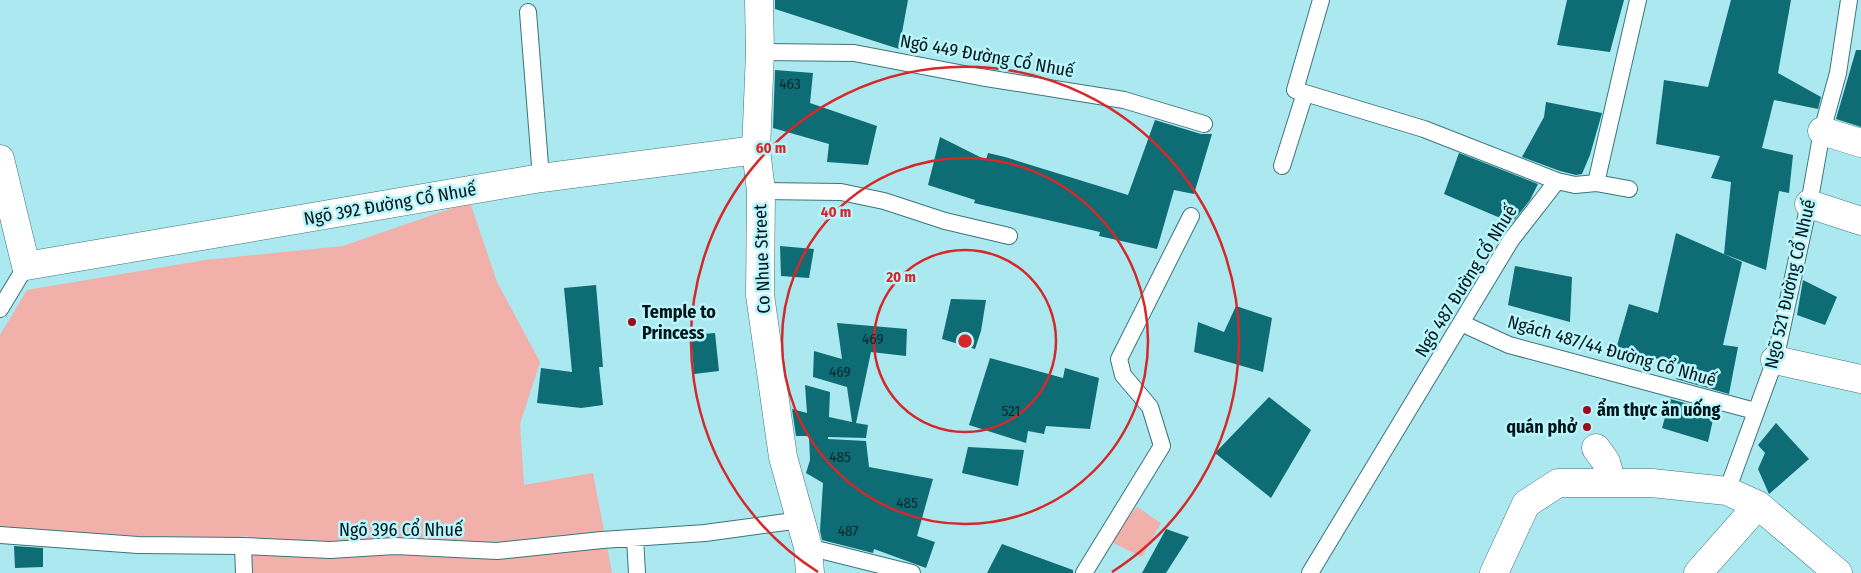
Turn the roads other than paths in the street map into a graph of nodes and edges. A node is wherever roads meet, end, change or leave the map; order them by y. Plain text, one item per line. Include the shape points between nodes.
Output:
1 (759, 0) edge
2 (1321, 0) edge
3 (1638, 0) edge
4 (1849, 0) edge
5 (528, 12) dead end
6 (760, 52) junction
7 (1305, 93) junction
8 (1204, 124) dead end
9 (1822, 130) junction
10 (1861, 143) edge
11 (756, 150) junction
12 (0, 159) edge
13 (1282, 166) dead end
14 (540, 178) junction
15 (1557, 181) junction
16 (1596, 183) junction
17 (1629, 189) dead end
18 (760, 191) junction
19 (1809, 204) junction
20 (1191, 216) dead end
21 (1861, 221) edge
22 (1009, 236) dead end
23 (26, 266) junction
24 (0, 309) edge
25 (1461, 323) junction
26 (1775, 360) junction
27 (1861, 379) edge
28 (1755, 411) junction
29 (1596, 448) dead end
30 (1612, 483) junction
31 (1727, 491) junction
32 (1758, 505) junction
33 (801, 520) junction
34 (0, 536) edge
35 (635, 538) junction
36 (243, 546) junction
37 (809, 560) edge
38 (244, 573) edge
39 (637, 573) edge
40 (912, 573) edge
41 (1084, 573) edge
42 (1310, 573) edge
43 (1494, 573) edge
44 (1698, 573) edge
45 (1838, 573) edge

1 - 6 street, Co Nhue Street
2 - 7 lane via 1295,90
3 - 16 lane
4 - 9 lane, Ngõ 521 Đường Cổ Nhuế via 1838,73
5 - 14 lane
6 - 8 lane, Ngõ 449 Đường Cổ Nhuế via 854,53 1124,100
6 - 11 street, Co Nhue Street
7 - 13 lane
7 - 15 lane via 1424,130
9 - 10 street
9 - 19 lane, Ngõ 521 Đường Cổ Nhuế
11 - 14 street, Ngõ 392 Đường Cổ Nhuế
11 - 18 street, Co Nhue Street
12 - 23 street
14 - 23 street, Ngõ 392 Đường Cổ Nhuế
15 - 16 lane via 1575,185
15 - 25 lane, Ngõ 487 Đường Cổ Nhuế via 1511,240
16 - 17 lane
18 - 22 lane via 840,192
18 - 33 street, Co Nhue Street via 760,295 784,457
19 - 21 street
19 - 26 lane, Ngõ 521 Đường Cổ Nhuế
20 - 41 lane via 1120,359 1123,375 1150,407 1162,446
23 - 24 lane
25 - 28 lane, Ngách 487/44 Đường Cổ Nhuế via 1509,345
25 - 42 lane, Ngõ 487 Đường Cổ Nhuế
26 - 27 street
26 - 28 lane, Ngõ 521 Đường Cổ Nhuế
28 - 31 lane, Ngõ 521 Đường Cổ Nhuế
29 - 30 street via 1606,462
30 - 31 street via 1652,483
30 - 43 street via 1558,484 1526,504
31 - 32 street
32 - 44 street
32 - 45 street
33 - 35 lane, Ngõ 396 Cổ Nhuế via 705,533
33 - 37 street, Co Nhue Street
34 - 36 lane, Ngõ 396 Cổ Nhuế via 138,545
35 - 36 lane, Ngõ 396 Cổ Nhuế via 497,551 395,546 330,550
35 - 39 lane
36 - 38 lane
37 - 40 lane

